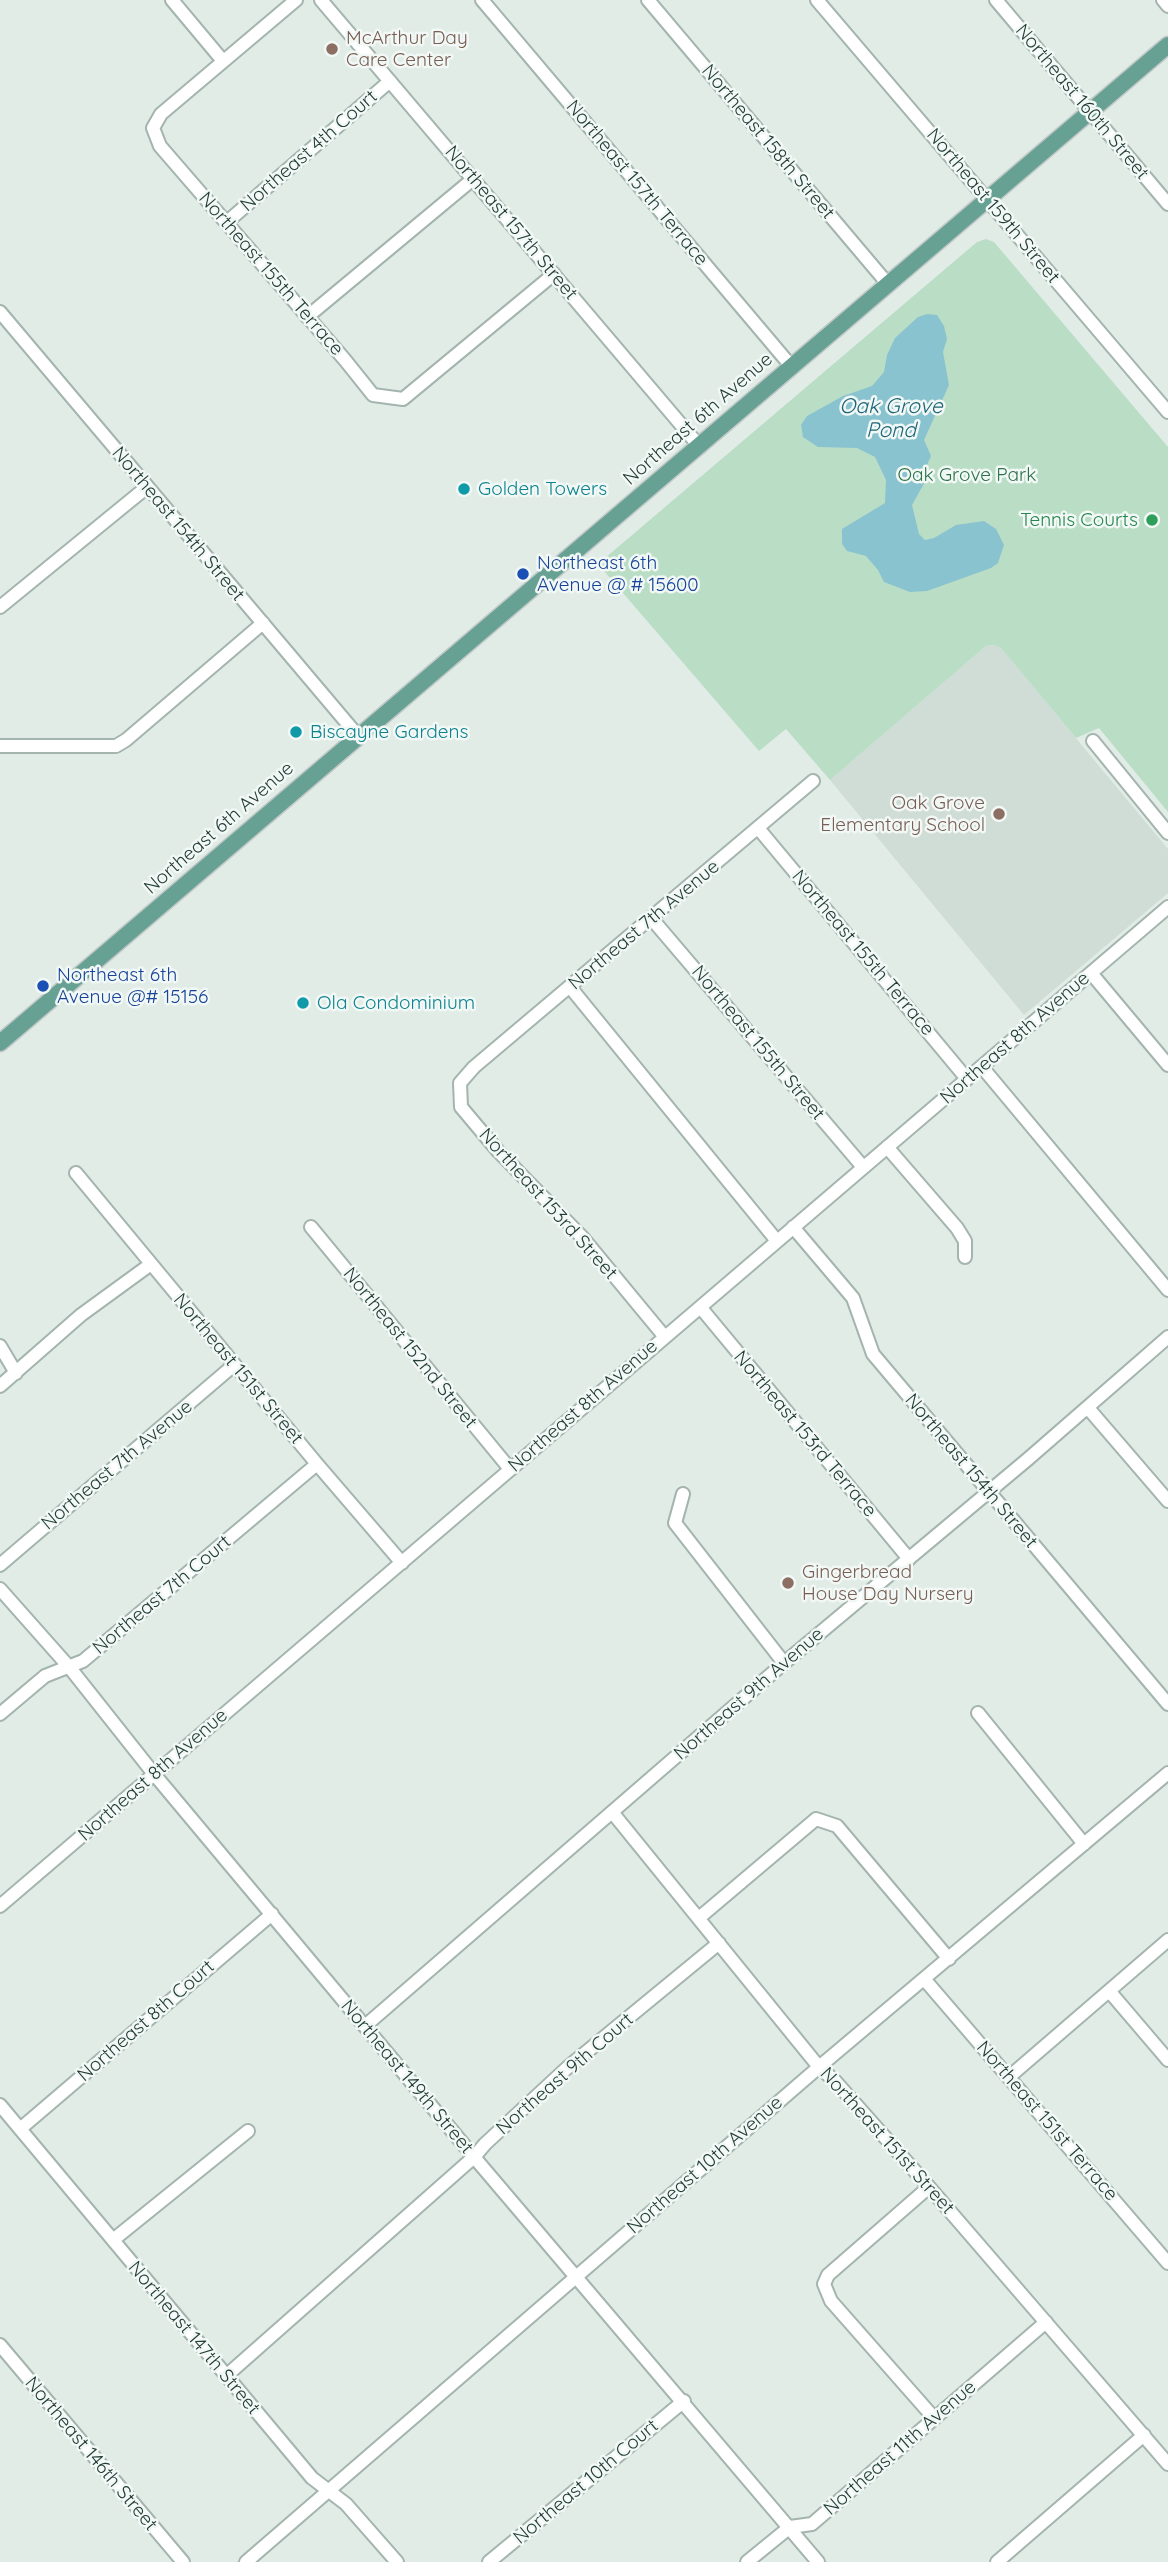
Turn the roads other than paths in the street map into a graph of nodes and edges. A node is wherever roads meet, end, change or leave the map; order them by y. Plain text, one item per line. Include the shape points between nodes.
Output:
1 (172, 0) edge
2 (296, 0) edge
3 (321, 0) edge
4 (482, 0) edge
5 (648, 0) edge
6 (817, 0) edge
7 (996, 0) edge
8 (1163, 0) edge
9 (1168, 6) edge
10 (1168, 45) edge
11 (223, 61) junction
12 (390, 81) junction
13 (1090, 112) junction
14 (473, 179) junction
15 (986, 199) junction
16 (1168, 204) edge
17 (227, 222) junction
18 (554, 274) junction
19 (887, 283) junction
20 (0, 312) edge
21 (307, 317) junction
22 (792, 366) junction
23 (1168, 412) edge
24 (700, 447) junction
25 (147, 487) junction
26 (0, 607) edge
27 (262, 623) junction
28 (358, 736) junction
29 (1093, 741) dead end
30 (0, 746) edge
31 (813, 781) dead end
32 (758, 828) junction
33 (1168, 833) edge
34 (1168, 907) edge
35 (652, 919) junction
36 (1091, 972) junction
37 (570, 987) junction
38 (0, 1043) edge
39 (1168, 1065) edge
40 (982, 1066) junction
41 (474, 1067) joint
42 (968, 1079) junction
43 (887, 1147) junction
44 (863, 1167) junction
45 (76, 1173) dead end
46 (311, 1227) dead end
47 (793, 1227) junction
48 (776, 1241) junction
49 (965, 1257) dead end
50 (150, 1264) junction
51 (1168, 1290) edge
52 (701, 1308) junction
53 (664, 1336) junction
54 (1168, 1337) edge
55 (0, 1346) edge
56 (234, 1365) junction
57 (16, 1373) junction
58 (0, 1386) edge
59 (1088, 1408) junction
60 (317, 1464) junction
61 (510, 1469) junction
62 (989, 1491) junction
63 (683, 1494) dead end
64 (1168, 1501) edge
65 (909, 1559) junction
66 (402, 1563) junction
67 (0, 1565) edge
68 (0, 1589) edge
69 (784, 1663) junction
70 (69, 1668) junction
71 (1168, 1704) edge
72 (978, 1713) dead end
73 (0, 1714) edge
74 (1168, 1773) edge
75 (154, 1774) junction
76 (612, 1812) junction
77 (1084, 1844) junction
78 (0, 1906) edge
79 (272, 1913) junction
80 (700, 1917) junction
81 (1168, 1940) edge
82 (719, 1943) junction
83 (949, 1959) junction
84 (925, 1980) junction
85 (1110, 1992) junction
86 (365, 2026) junction
87 (1168, 2060) edge
88 (819, 2067) junction
89 (1009, 2077) junction
90 (0, 2105) edge
91 (20, 2129) junction
92 (248, 2131) dead end
93 (474, 2157) junction
94 (929, 2187) junction
95 (113, 2240) junction
96 (1168, 2263) edge
97 (575, 2277) junction
98 (1046, 2322) junction
99 (0, 2345) edge
100 (226, 2376) junction
101 (684, 2401) junction
102 (934, 2418) junction
103 (1144, 2435) junction
104 (1168, 2463) edge
105 (328, 2491) junction
106 (790, 2527) junction
107 (183, 2562) edge
108 (246, 2562) edge
109 (397, 2562) edge
110 (489, 2562) edge
111 (747, 2562) edge
112 (818, 2562) edge
113 (998, 2562) edge

1 - 11 street
2 - 11 street
3 - 12 street, Northeast 157th Street
4 - 22 street, Northeast 157th Terrace
5 - 19 street, Northeast 158th Street
6 - 15 street, Northeast 159th Street
7 - 13 street, Northeast 160th Street
8 - 9 street
10 - 13 main road, Northeast 6th Avenue
11 - 17 street, Northeast 155th Terrace via 161,114 153,128 160,146
12 - 14 street, Northeast 157th Street
12 - 17 street, Northeast 4th Court
13 - 15 main road, Northeast 6th Avenue
13 - 16 street, Northeast 160th Street
14 - 18 street, Northeast 157th Street
14 - 21 street
15 - 19 main road, Northeast 6th Avenue
15 - 23 street, Northeast 159th Street
17 - 21 street, Northeast 155th Terrace
18 - 21 street, Northeast 155th Terrace via 403,399 373,395
18 - 24 street, Northeast 157th Street
19 - 22 main road, Northeast 6th Avenue
20 - 25 street, Northeast 154th Street
22 - 24 main road, Northeast 6th Avenue
24 - 28 main road, Northeast 6th Avenue
25 - 26 street
25 - 27 street, Northeast 154th Street
27 - 28 street, Northeast 154th Street
27 - 30 street via 116,746
28 - 38 main road, Northeast 6th Avenue
29 - 33 street
31 - 32 street, Northeast 7th Avenue
32 - 35 street, Northeast 7th Avenue
32 - 42 street, Northeast 155th Terrace
34 - 36 street, Northeast 8th Avenue
35 - 37 street, Northeast 7th Avenue
35 - 44 street, Northeast 155th Street
36 - 39 street
36 - 40 street, Northeast 8th Avenue
37 - 41 street, Northeast 7th Avenue
37 - 48 street
40 - 42 street, Northeast 8th Avenue
40 - 51 street
41 - 53 street, Northeast 153rd Street via 460,1083 461,1107 583,1238
42 - 43 street, Northeast 8th Avenue
43 - 44 street, Northeast 8th Avenue
43 - 49 street via 957,1228 965,1241
44 - 47 street, Northeast 8th Avenue
45 - 50 street, Northeast 151st Street
46 - 61 street, Northeast 152nd Street
47 - 48 street, Northeast 8th Avenue
47 - 62 street, Northeast 154th Street via 853,1298 873,1353
48 - 52 street, Northeast 8th Avenue
50 - 56 street, Northeast 151st Street
50 - 57 street via 81,1315
52 - 53 street, Northeast 8th Avenue
52 - 65 street, Northeast 153rd Terrace
53 - 61 street, Northeast 8th Avenue
54 - 59 street, Northeast 9th Avenue
55 - 57 street
56 - 60 street, Northeast 151st Street
56 - 67 street, Northeast 7th Avenue
57 - 58 street
59 - 62 street, Northeast 9th Avenue
59 - 64 street
60 - 66 street, Northeast 151st Street
60 - 70 street, Northeast 7th Court
61 - 66 street, Northeast 8th Avenue
62 - 65 street, Northeast 9th Avenue
62 - 71 street, Northeast 154th Street
63 - 69 street via 675,1523
65 - 69 street, Northeast 9th Avenue
66 - 75 street, Northeast 8th Avenue
68 - 70 street, Northeast 149th Street
69 - 76 street, Northeast 9th Avenue
70 - 73 street, Northeast 7th Court via 45,1676
70 - 75 street, Northeast 149th Street
72 - 77 street
74 - 77 street, Northeast 10th Avenue
75 - 78 street, Northeast 8th Avenue
75 - 79 street, Northeast 149th Street
76 - 80 street, Northeast 151st Street
76 - 86 street, Northeast 9th Avenue
77 - 83 street, Northeast 10th Avenue
79 - 86 street, Northeast 149th Street
79 - 91 street, Northeast 8th Court
80 - 82 street, Northeast 151st Street
80 - 83 street via 816,1819 836,1826
81 - 85 street
82 - 88 street, Northeast 151st Street
82 - 93 street, Northeast 9th Court via 567,2068
83 - 84 street, Northeast 10th Avenue
84 - 88 street, Northeast 10th Avenue
84 - 89 street, Northeast 151st Terrace
85 - 87 street
85 - 89 street
86 - 93 street, Northeast 149th Street
88 - 94 street, Northeast 151st Street
88 - 97 street, Northeast 10th Avenue
89 - 96 street, Northeast 151st Terrace
90 - 91 street, Northeast 147th Street
91 - 95 street, Northeast 147th Street
92 - 95 street
93 - 97 street, Northeast 149th Street
93 - 100 street, Northeast 9th Court
94 - 98 street, Northeast 151st Street
94 - 102 street via 828,2275 824,2284 831,2301
95 - 100 street, Northeast 147th Street
97 - 101 street, Northeast 149th Street
97 - 105 street, Northeast 10th Avenue
98 - 102 street, Northeast 11th Avenue
98 - 103 street, Northeast 151st Street
99 - 107 street, Northeast 146th Street
100 - 105 street, Northeast 147th Street
101 - 106 street, Northeast 149th Street
101 - 110 street, Northeast 10th Court
102 - 106 street, Northeast 11th Avenue via 812,2524
103 - 104 street, Northeast 151st Street
103 - 113 street
105 - 108 street, Northeast 10th Avenue
105 - 109 street, Northeast 147th Street via 346,2504
106 - 111 street, Northeast 11th Avenue
106 - 112 street, Northeast 149th Street

